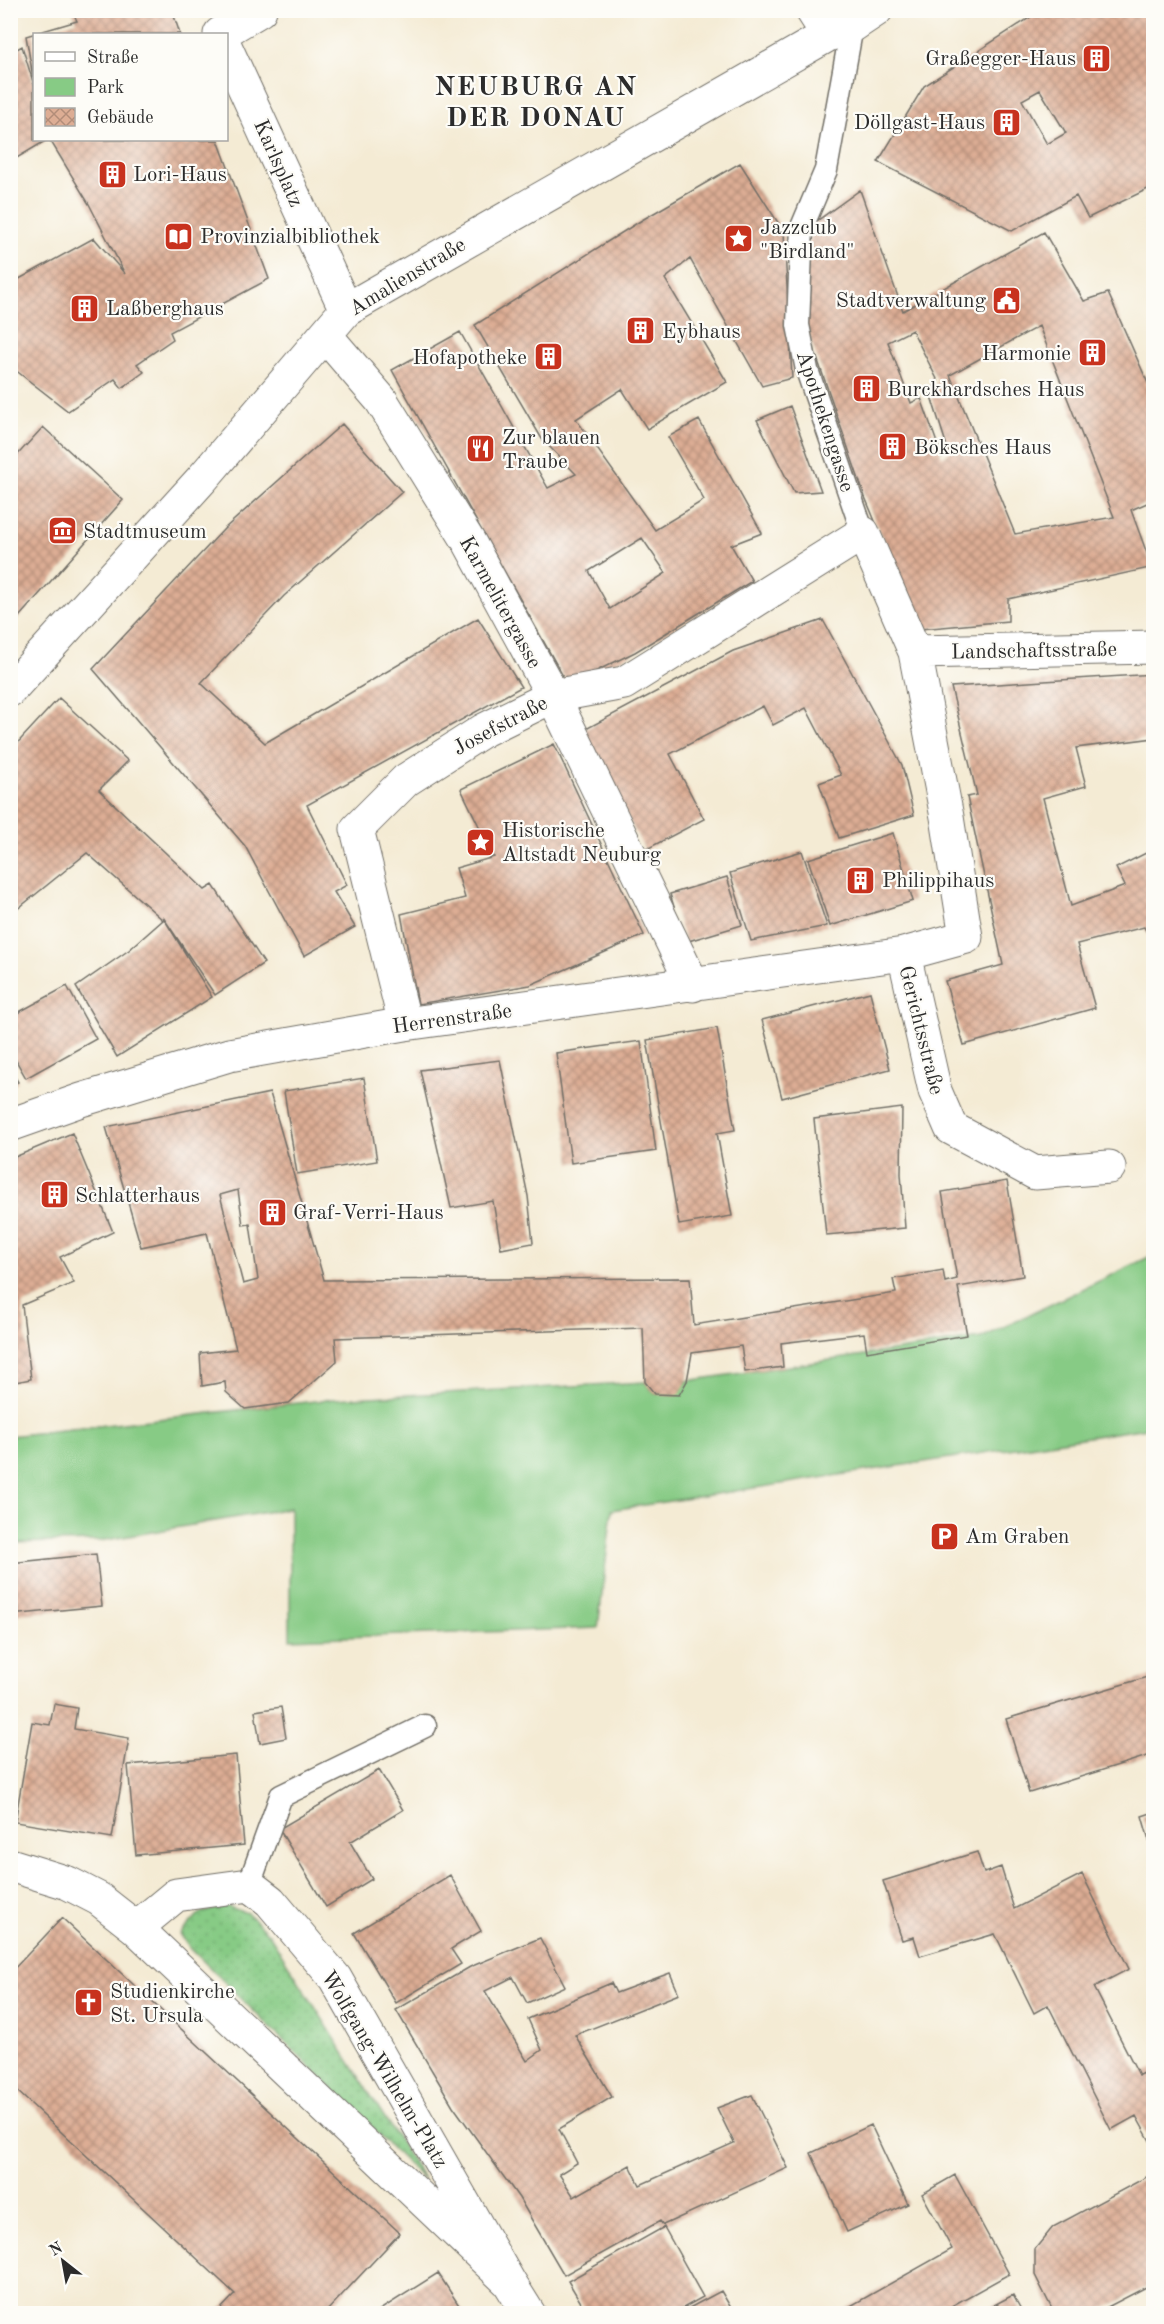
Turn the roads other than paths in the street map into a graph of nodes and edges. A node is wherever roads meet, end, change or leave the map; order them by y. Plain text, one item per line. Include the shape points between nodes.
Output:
1 (260, 10) edge
2 (842, 20) edge
3 (222, 33) edge
4 (228, 52) edge
5 (346, 310) junction
6 (326, 336) junction
7 (863, 533) junction
8 (1154, 647) edge
9 (915, 652) junction
10 (10, 690) edge
11 (554, 696) junction
12 (904, 954) junction
13 (693, 985) junction
14 (405, 1024) junction
15 (10, 1125) edge
16 (1109, 1167) dead end
17 (425, 1726) dead end
18 (10, 1865) edge
19 (249, 1885) junction
20 (136, 1928) junction
21 (509, 2282) junction
22 (529, 2313) edge

1 - 3 street
2 - 5 street, Amalienstraße
2 - 7 lane, Apothekengasse via 826,170 801,227 798,325 807,370
4 - 5 street, Karlsplatz
5 - 6 street, Amalienstraße
6 - 10 street, Amalienstraße
6 - 11 street, Karmelitergasse via 381,400 469,543
7 - 9 street, Gerichtsstraße
7 - 11 street, Josefstraße via 624,683
8 - 9 street, Landschaftsstraße
9 - 12 street, Gerichtsstraße via 966,937
11 - 13 street, Karmelitergasse
11 - 14 street, Josefstraße via 484,730 406,780 357,829
12 - 13 street, Herrenstraße
12 - 16 street, Gerichtsstraße via 935,1091 951,1128 1035,1173
13 - 14 street, Herrenstraße
14 - 15 street, Herrenstraße via 221,1057
17 - 19 lane via 281,1796
18 - 20 street, Wolfgang-Wilhelm-Platz via 99,1899
19 - 20 street via 176,1895
19 - 21 street, Wolfgang-Wilhelm-Platz via 270,1901 335,1978
20 - 21 street, Wolfgang-Wilhelm-Platz
21 - 22 street, Wolfgang-Wilhelm-Platz

